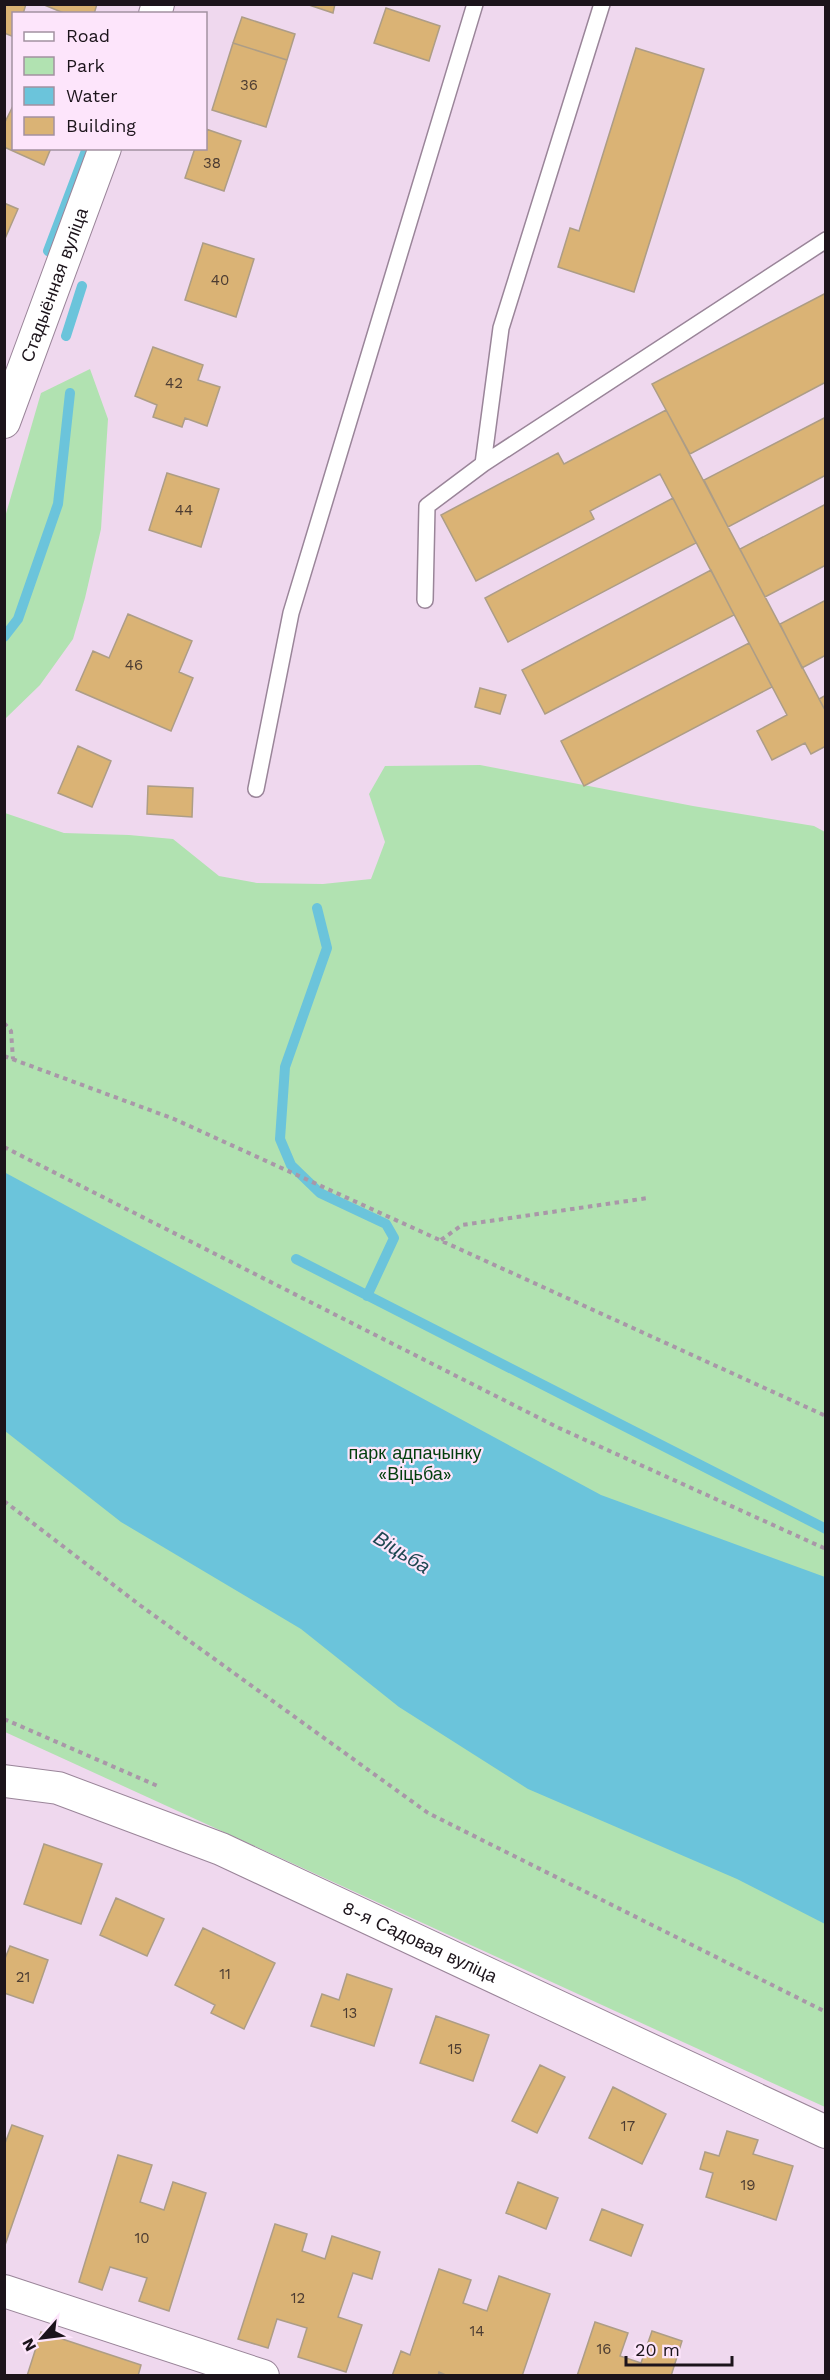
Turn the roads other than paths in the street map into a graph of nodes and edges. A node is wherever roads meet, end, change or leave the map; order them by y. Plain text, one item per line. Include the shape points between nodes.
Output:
1 (475, 4) edge
2 (602, 4) edge
3 (104, 150) edge
4 (825, 240) edge
5 (4, 422) edge
6 (483, 464) junction
7 (425, 600) dead end
8 (256, 789) dead end
9 (4, 1781) edge
10 (825, 2132) edge
11 (4, 2292) edge
12 (263, 2376) edge

1 - 8 lane via 291,613
2 - 6 lane via 501,328
3 - 5 street, Стадыённая вуліца
4 - 6 lane
6 - 7 lane via 427,506
9 - 10 street, 8-я Садовая вуліца via 58,1788 221,1849
11 - 12 street

